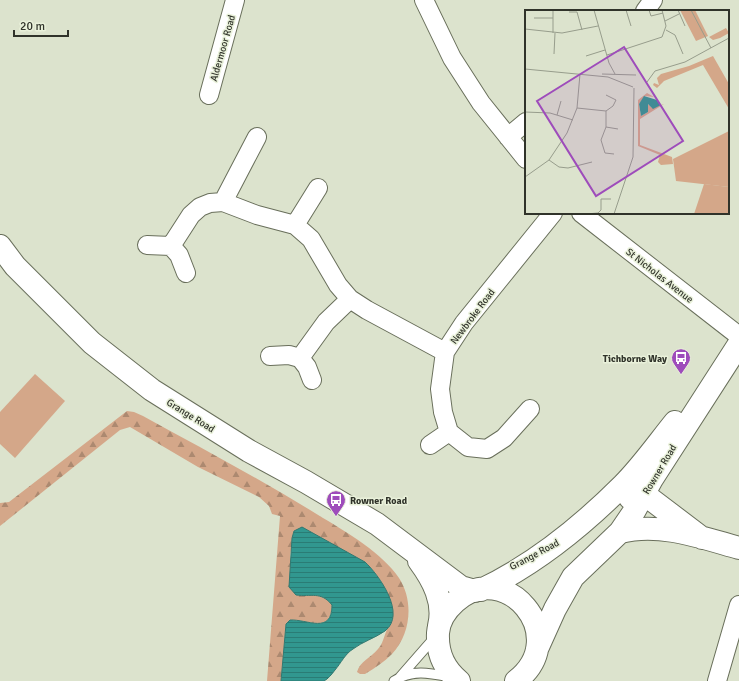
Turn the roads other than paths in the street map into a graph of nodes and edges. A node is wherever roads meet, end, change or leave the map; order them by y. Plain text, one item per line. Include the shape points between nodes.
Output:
1 (235, 0) edge
2 (424, 0) edge
3 (653, 0) edge
4 (646, 10) edge
5 (209, 95) dead end
6 (525, 123) edge
7 (257, 137) dead end
8 (508, 137) junction
9 (525, 158) edge
10 (318, 188) dead end
11 (223, 202) junction
12 (552, 214) edge
13 (582, 214) edge
14 (295, 225) junction
15 (147, 245) dead end
16 (0, 246) edge
17 (171, 246) junction
18 (186, 273) dead end
19 (350, 299) junction
20 (739, 336) edge
21 (739, 344) edge
22 (445, 352) junction
23 (270, 356) dead end
24 (300, 358) junction
25 (312, 380) dead end
26 (530, 409) dead end
27 (449, 432) junction
28 (430, 445) dead end
29 (644, 494) junction
30 (620, 532) junction
31 (569, 535) junction
32 (702, 538) junction
33 (739, 548) edge
34 (409, 549) junction
35 (504, 579) junction
36 (478, 590) junction
37 (739, 606) edge
38 (439, 630) junction
39 (528, 669) edge
40 (396, 679) edge
41 (457, 679) edge
42 (717, 681) edge

1 - 5 street, Aldermoor Road
2 - 8 street via 452,58 481,103
3 - 4 street
6 - 8 street
7 - 11 street
8 - 9 street
10 - 14 street
11 - 14 street, Newbroke Road via 257,215
11 - 17 street via 200,207
12 - 22 street, Newbroke Road via 464,323
13 - 20 street, St Nicholas Avenue
14 - 19 street, Newbroke Road via 311,239 338,285
15 - 17 street
16 - 34 main road, Grange Road via 15,266 92,343 152,390 243,447 377,524
17 - 18 street via 179,255
19 - 22 street, Newbroke Road
19 - 24 street via 326,322
21 - 29 main road, Rowner Road
21 - 31 main road, Rowner Road via 623,485
22 - 27 street via 440,389
23 - 24 street via 289,355
24 - 25 street
26 - 27 street via 504,438 487,449 468,447
27 - 28 street
29 - 30 main road, Rowner Road
29 - 32 main road
29 - 35 main road via 632,496 570,547
30 - 32 main road via 656,527
30 - 39 main road, Rowner Road via 572,577
31 - 34 main road, Grange Road via 522,562 478,577 456,573
31 - 35 main road, Rowner Road
32 - 33 main road
34 - 36 main road, Grange Road via 461,587
34 - 38 main road, Grange Road via 428,575 438,595 442,612
35 - 36 main road, Rowner Road
36 - 38 main road, Rowner Road via 463,596 453,604 444,614
36 - 39 main road via 501,591 513,596 523,603 536,622 538,633
37 - 42 street
38 - 40 lane
38 - 41 main road, Grange Road via 441,657 448,671
40 - 41 lane via 421,672

